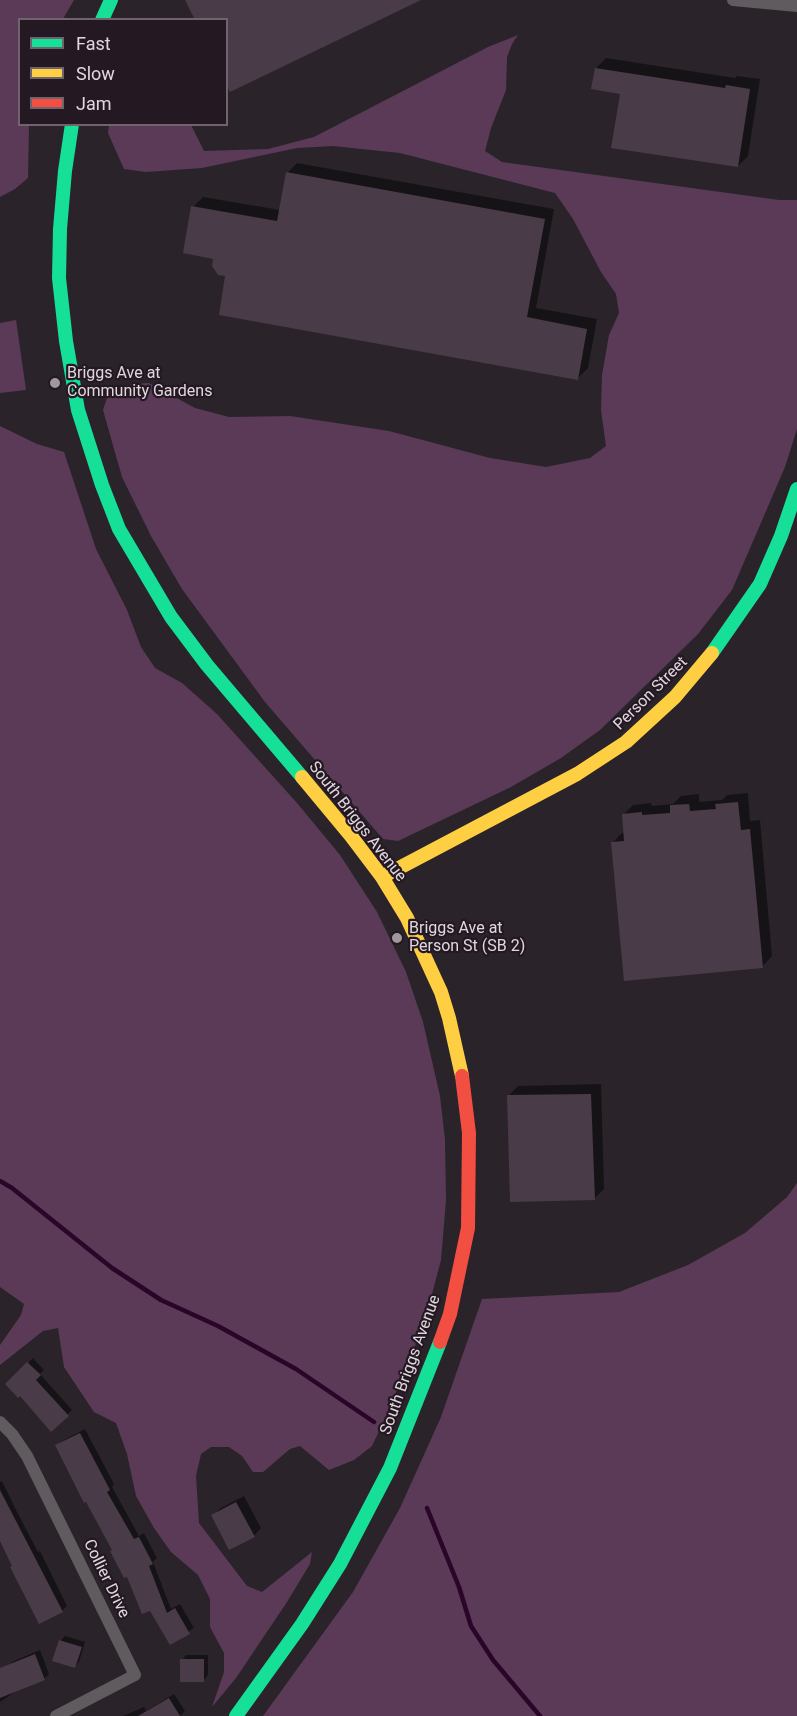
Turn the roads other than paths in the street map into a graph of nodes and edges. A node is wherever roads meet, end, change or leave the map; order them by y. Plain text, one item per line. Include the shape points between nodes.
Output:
1 (111, 0) edge
2 (733, 0) edge
3 (797, 6) edge
4 (103, 18) edge
5 (72, 126) edge
6 (797, 489) edge
7 (382, 877) junction
8 (0, 1422) edge
9 (56, 1716) edge
10 (236, 1716) edge

1 - 4 street
2 - 3 street
5 - 7 street, South Briggs Avenue via 60,229 64,328 78,410 120,529 188,641
6 - 7 street, Person Street via 760,584 709,658 653,719 577,774
7 - 10 street, South Briggs Avenue via 408,918 441,992 462,1077 469,1133 468,1228 450,1314 390,1468 322,1594
8 - 9 street, Collier Drive via 27,1456 135,1676

